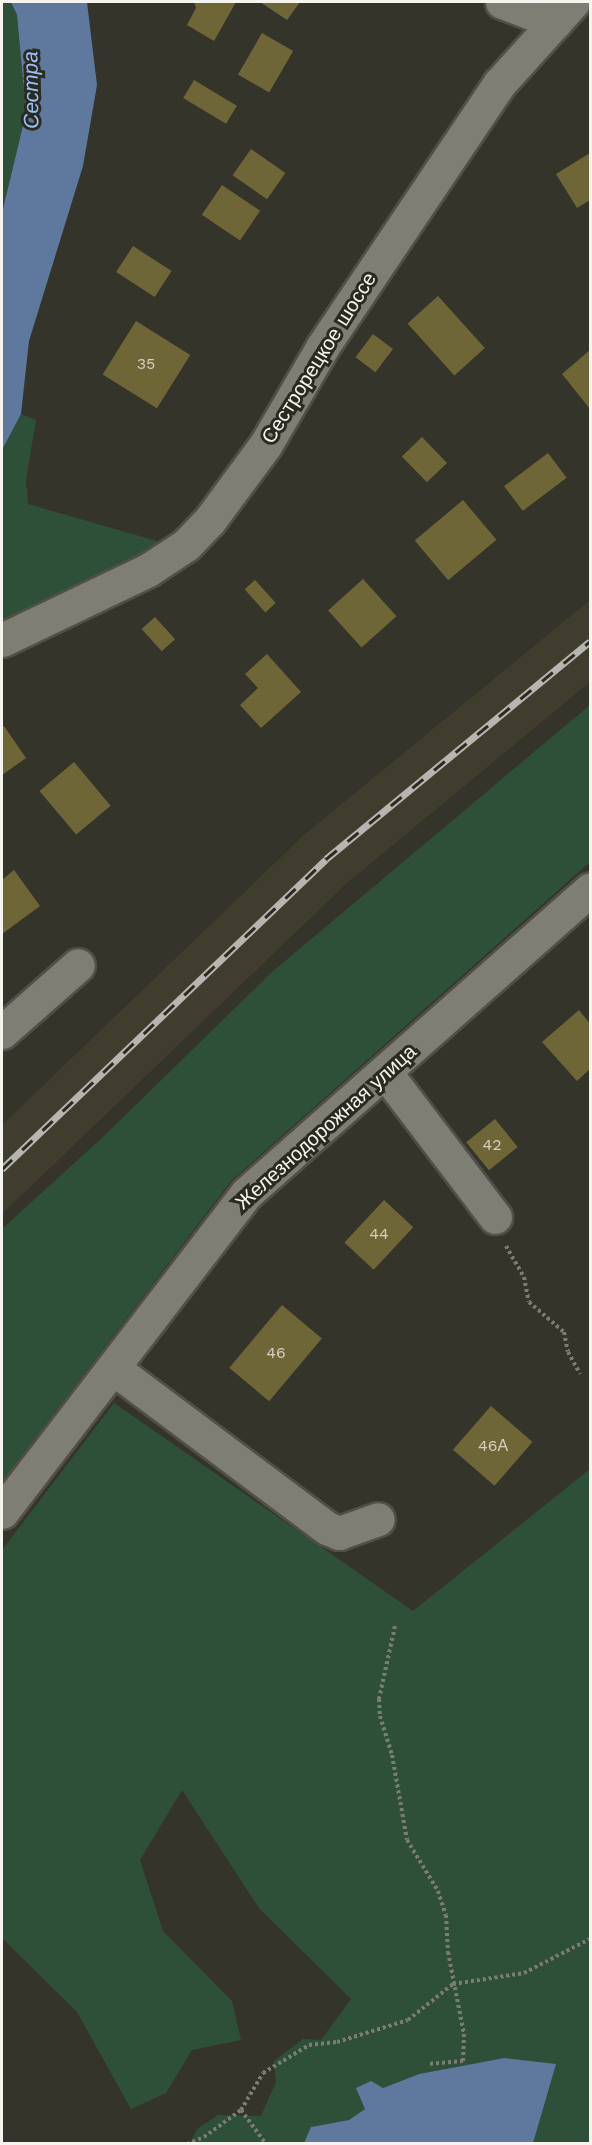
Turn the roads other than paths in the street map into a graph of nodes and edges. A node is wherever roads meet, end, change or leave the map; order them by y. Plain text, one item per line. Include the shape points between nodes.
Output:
1 (502, 2) edge
2 (564, 12) edge
3 (2, 640) edge
4 (591, 890) edge
5 (78, 965) dead end
6 (2, 1032) edge
7 (385, 1072) junction
8 (495, 1217) road end
9 (113, 1368) junction
10 (2, 1512) edge
11 (378, 1519) dead end

1 - 2 street
2 - 3 street, Сестрорецкое шоссе via 499,84 323,346 266,444 210,520 186,545 147,570
4 - 7 street, Железнодорожная улица
5 - 6 street
7 - 8 street
7 - 9 street, Железнодорожная улица via 247,1194
9 - 10 street, Железнодорожная улица
9 - 11 street via 327,1528 339,1533

